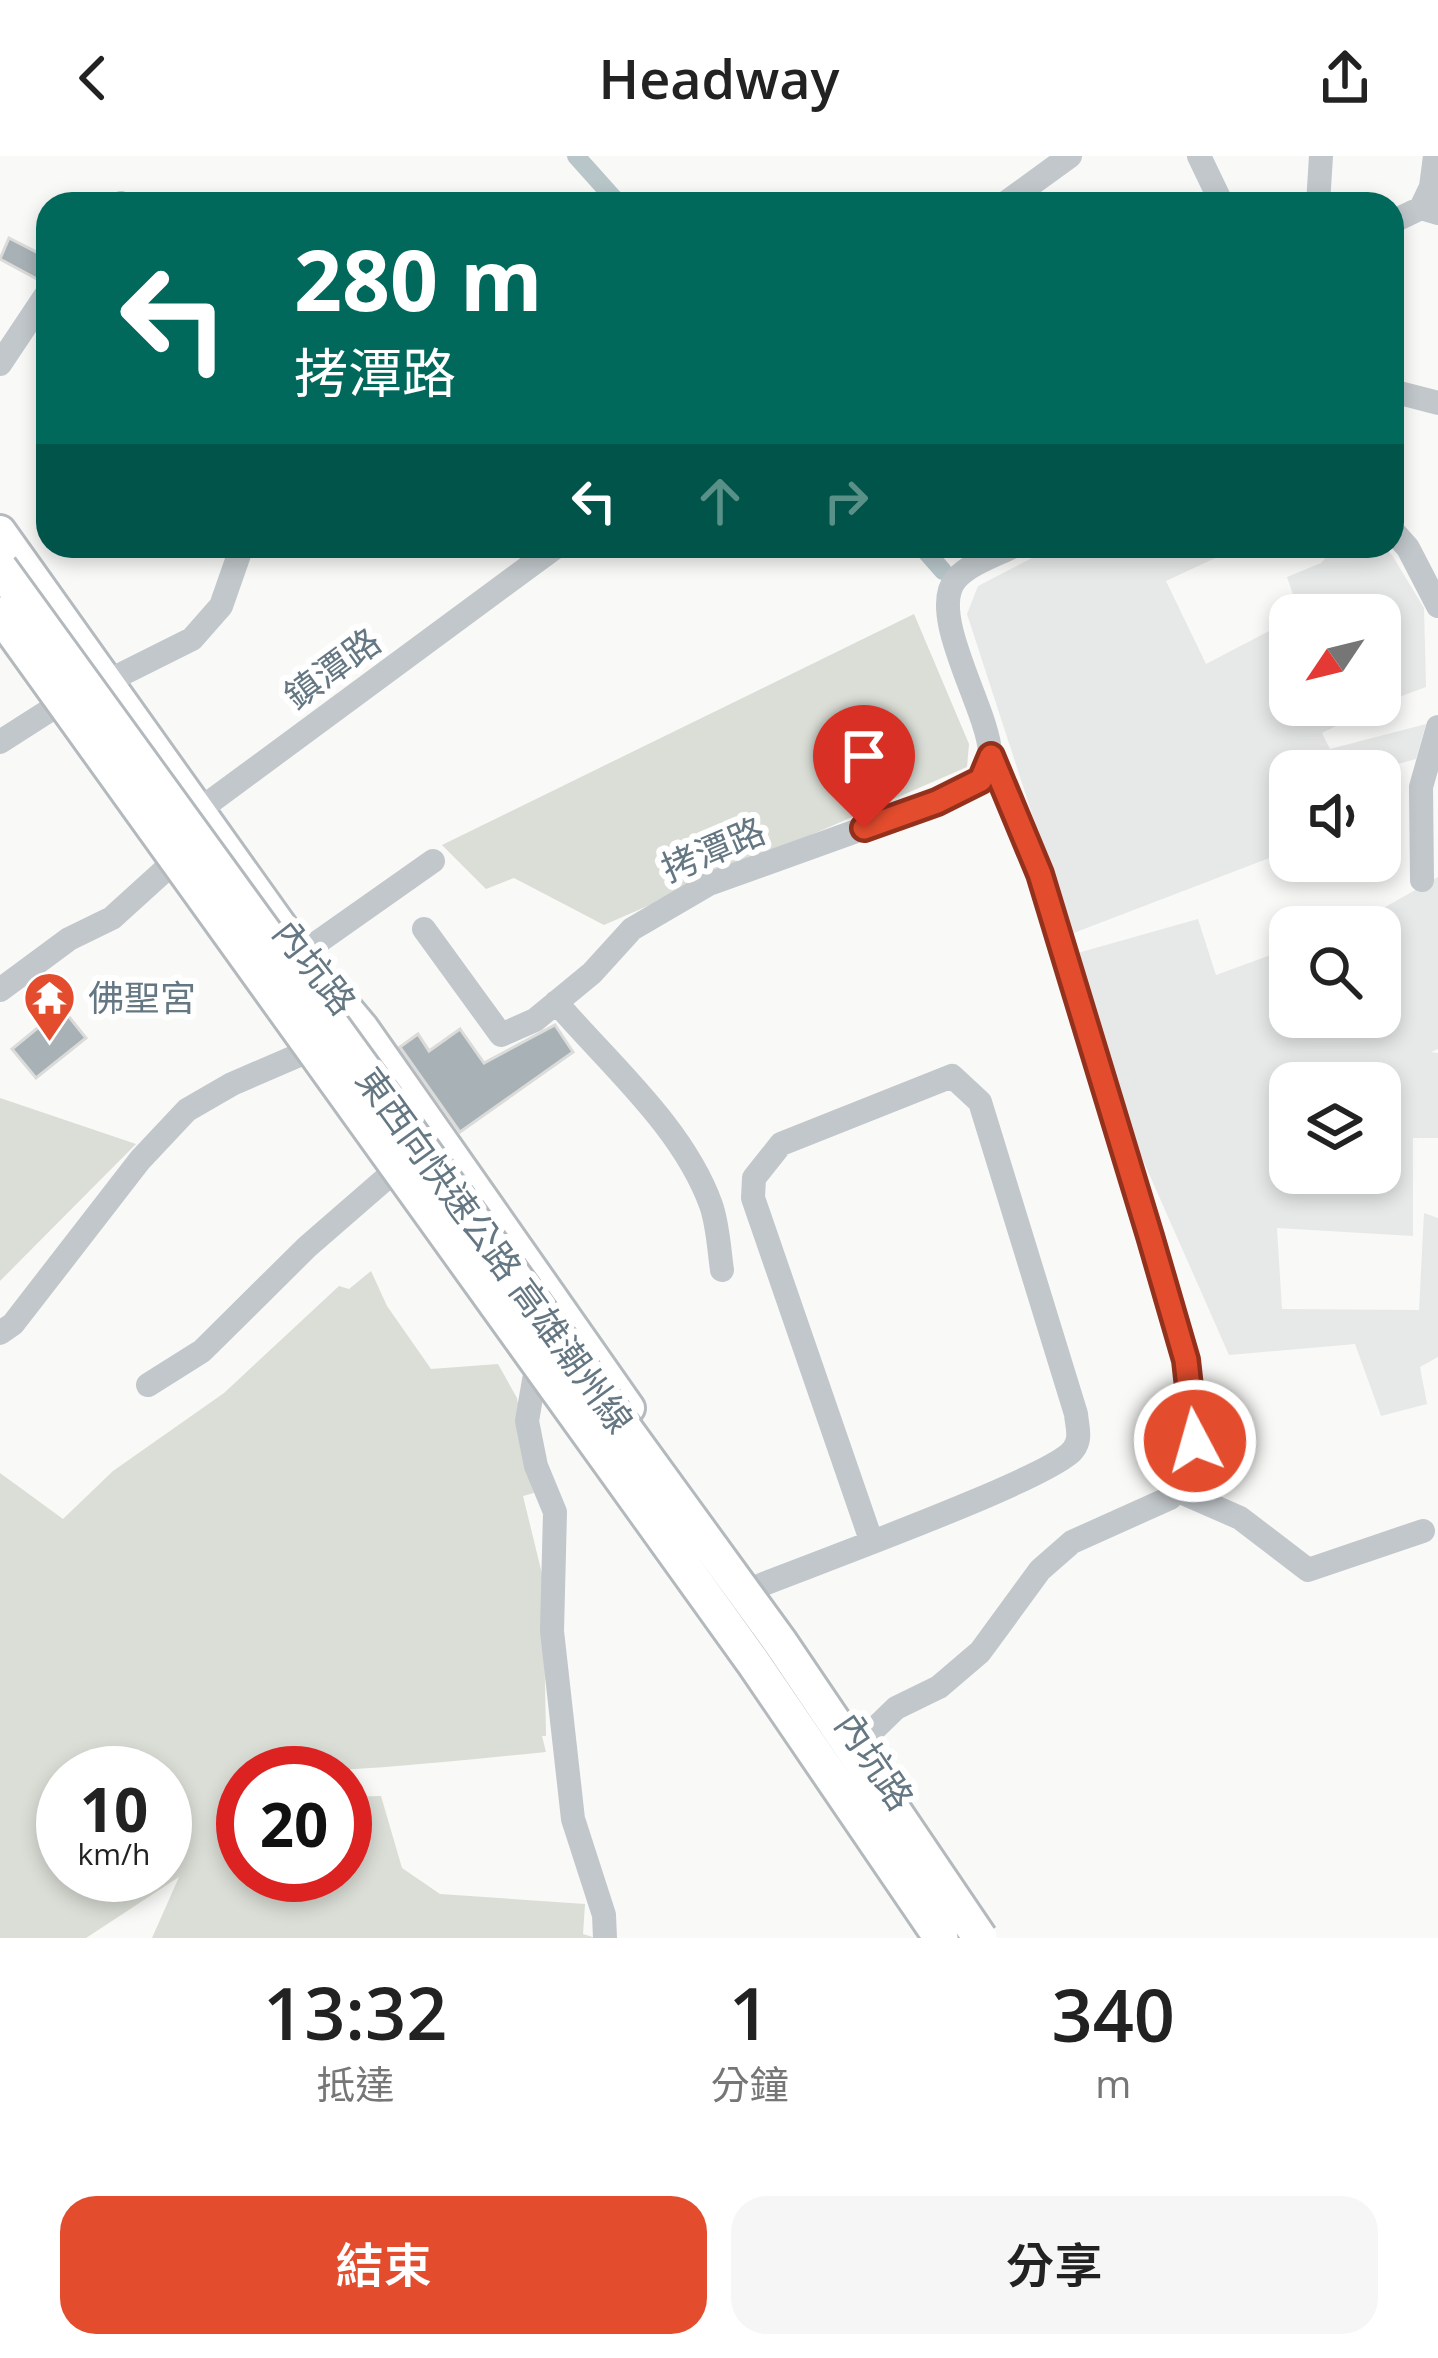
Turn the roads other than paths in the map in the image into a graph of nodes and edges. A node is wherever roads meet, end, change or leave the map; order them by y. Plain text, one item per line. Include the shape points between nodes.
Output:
1 (1070, 156) edge
2 (1199, 156) edge
3 (1321, 156) edge
4 (1435, 156) edge
5 (1020, 192) edge
6 (1216, 192) edge
7 (1319, 192) edge
8 (1429, 211) edge
9 (36, 310) edge
10 (0, 364) edge
11 (1404, 395) edge
12 (1438, 403) edge
13 (0, 531) edge
14 (1404, 546) edge
15 (238, 558) edge
16 (540, 558) edge
17 (993, 558) edge
18 (0, 568) edge
19 (1438, 606) edge
20 (0, 614) edge
21 (0, 641) edge
22 (106, 681) junction
23 (50, 710) junction
24 (1438, 728) edge
25 (0, 742) edge
26 (991, 756) junction
27 (199, 810) junction
28 (157, 858) junction
29 (434, 862) dead end
30 (1422, 880) dead end
31 (424, 929) dead end
32 (301, 954) junction
33 (0, 990) edge
34 (556, 1002) junction
35 (363, 1028) junction
36 (305, 1052) junction
37 (391, 1174) junction
38 (722, 1270) dead end
39 (0, 1333) edge
40 (534, 1380) junction
41 (148, 1385) dead end
42 (1176, 1490) junction
43 (1423, 1531) dead end
44 (871, 1540) junction
45 (756, 1587) junction
46 (862, 1741) junction
47 (605, 1938) edge
48 (925, 1938) edge
49 (941, 1938) edge
50 (980, 1938) edge
51 (996, 1938) edge

1 - 5 street
2 - 6 street
3 - 7 street
4 - 8 street
9 - 10 street
11 - 12 street
13 - 22 main road, 內坑路
14 - 19 street
15 - 22 street via 221,606 203,629
16 - 27 street, 鎮潭路
17 - 26 street via 955,580 947,596
18 - 50 highway, 東西向快速公路 高雄潮州線, bridge via 780,1642
20 - 49 highway, 東西向快速公路 高雄潮州線, bridge via 753,1662
21 - 23 main road, 內坑路
22 - 23 street
22 - 27 main road, 內坑路
23 - 25 street
23 - 28 main road, 內坑路
24 - 30 street via 1421,787
26 - 34 street, 拷潭路 via 981,780 937,802 709,884 657,911
26 - 42 street via 1040,874 1186,1360 1195,1441 1190,1473
27 - 28 street, 鎮潭路
27 - 32 main road, 內坑路
28 - 33 street, 鎮潭路 via 112,918
28 - 36 main road, 內坑路
29 - 32 street
31 - 34 street, 拷潭路 via 502,1035
32 - 35 main road, 內坑路
34 - 38 street via 697,1173 713,1209
35 - 36 street
35 - 45 main road, 內坑路
36 - 37 main road, 內坑路
36 - 39 street via 187,1110
37 - 40 main road, 內坑路
37 - 41 street via 202,1352
40 - 47 street via 526,1421 555,1512 552,1631 571,1798
40 - 48 main road, 內坑路
42 - 43 street via 1240,1518 1308,1570
42 - 46 street via 1072,1543 1040,1570 980,1652
44 - 44 street via 1042,1470 1079,1440 980,1102 952,1076 781,1144 754,1178 753,1198
44 - 45 street
45 - 46 main road, 內坑路
46 - 51 main road, 內坑路

